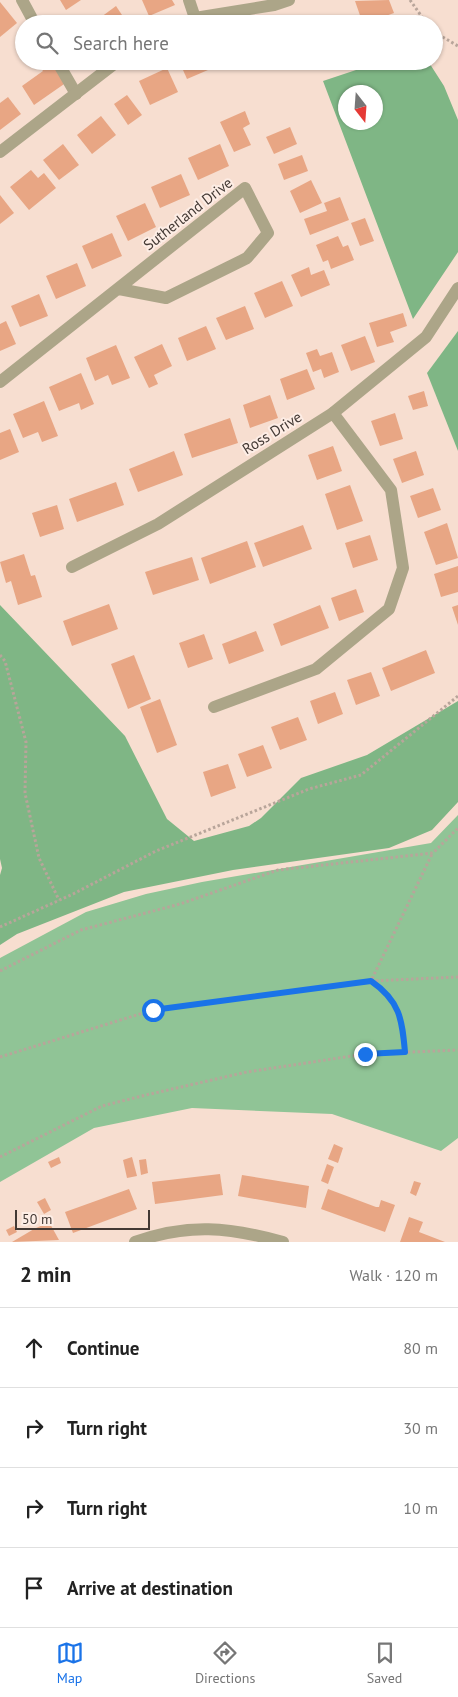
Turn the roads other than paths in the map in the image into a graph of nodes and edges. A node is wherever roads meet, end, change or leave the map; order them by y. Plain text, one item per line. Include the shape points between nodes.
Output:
1 (22, 0) edge
2 (189, 0) edge
3 (289, 0) edge
4 (30, 15) edge
5 (190, 15) edge
6 (222, 15) edge
7 (62, 70) edge
8 (107, 70) edge
9 (76, 94) junction
10 (0, 152) edge
11 (458, 288) edge
12 (119, 289) junction
13 (0, 382) edge
14 (333, 413) junction
15 (72, 567) dead end
16 (214, 707) dead end
17 (134, 1242) edge
18 (283, 1242) edge

1 - 4 street
2 - 5 street
3 - 6 street
7 - 9 street
8 - 9 street
9 - 10 street
11 - 14 street, Ross Drive via 426,337
12 - 12 street, Sutherland Drive via 166,298 247,258 268,232 245,188
12 - 13 street, Sutherland Drive
14 - 15 street, Ross Drive via 158,524
14 - 16 street via 390,490 403,568 389,609 316,669
17 - 18 street via 160,1233 218,1228

